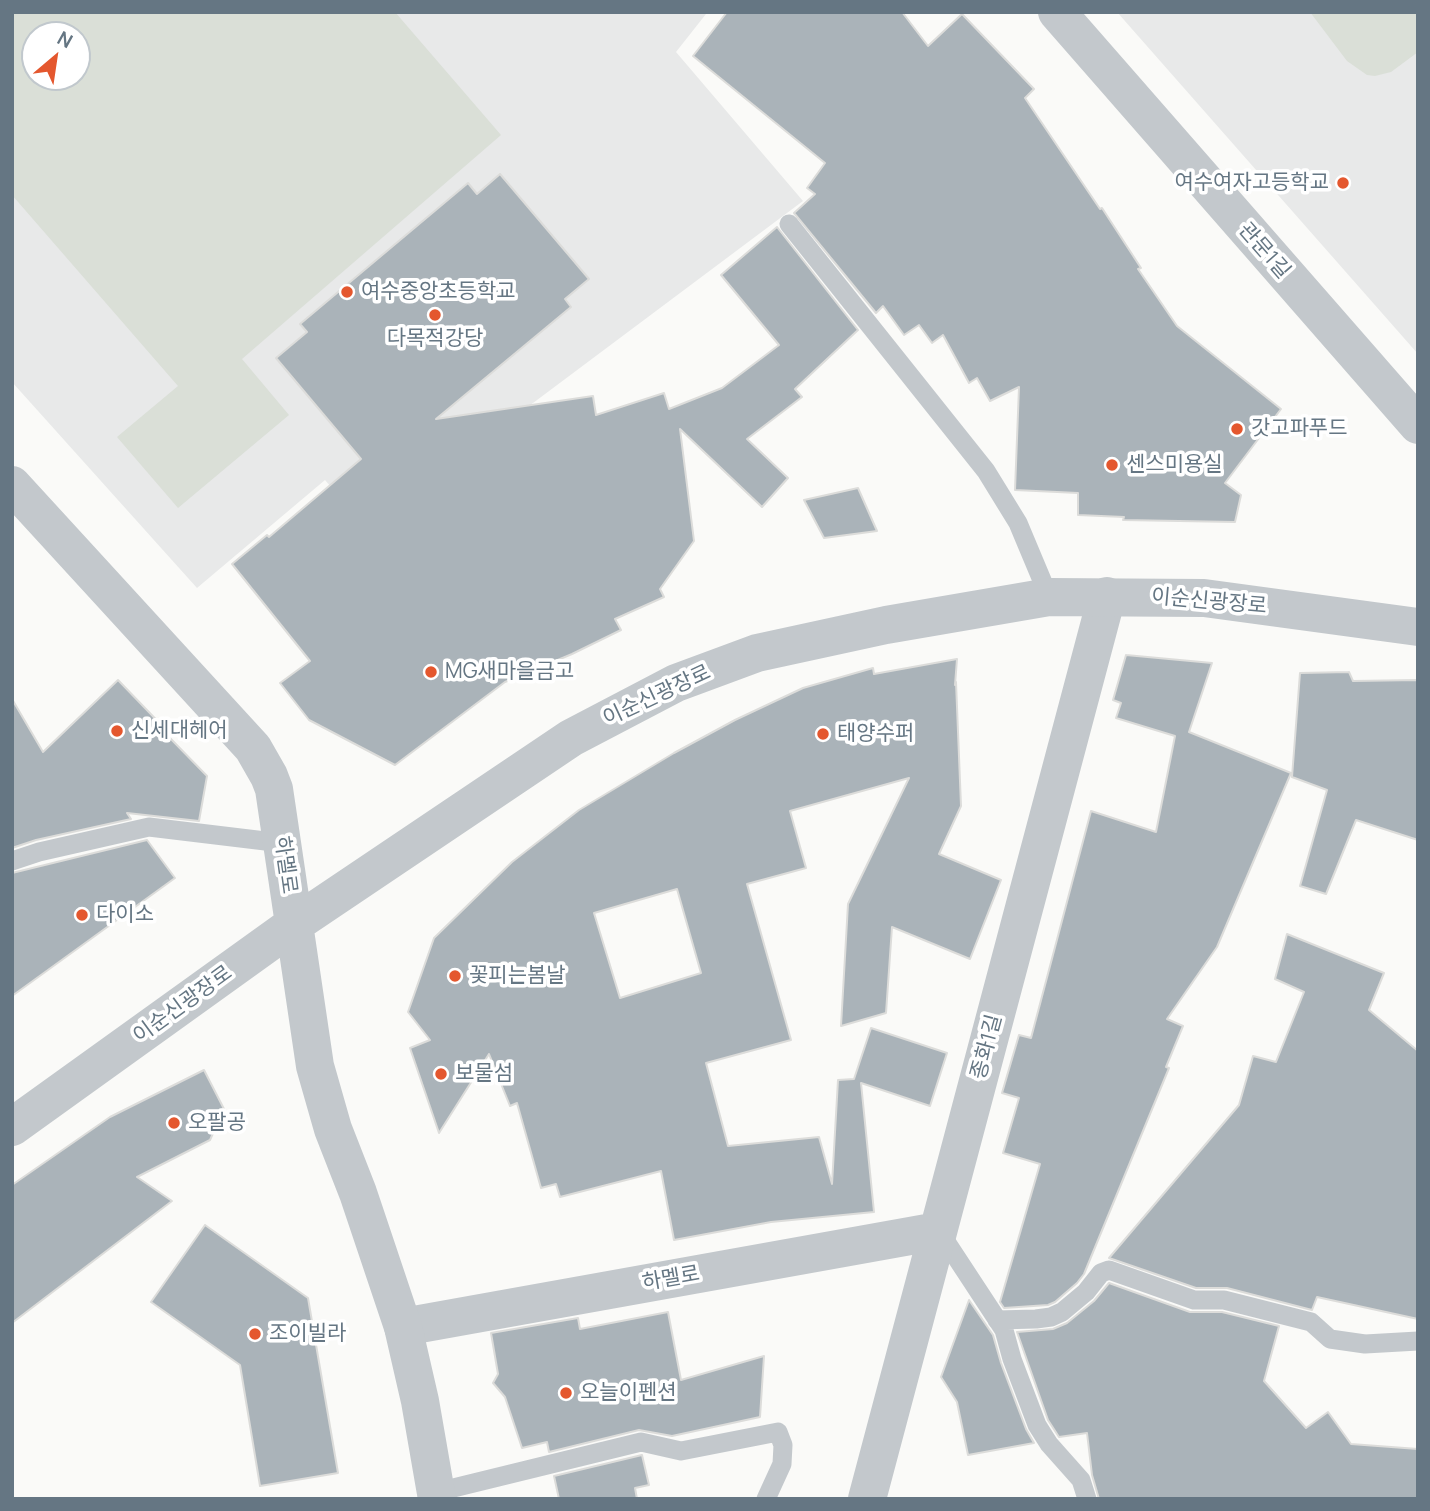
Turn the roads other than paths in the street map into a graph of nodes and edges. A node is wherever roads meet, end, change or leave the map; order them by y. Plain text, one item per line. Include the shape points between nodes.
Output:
1 (1057, 12) edge
2 (789, 223) dead end
3 (1412, 414) edge
4 (13, 487) edge
5 (1107, 596) junction
6 (1049, 597) junction
7 (1418, 627) edge
8 (282, 844) junction
9 (12, 861) edge
10 (293, 925) junction
11 (12, 1127) edge
12 (938, 1231) junction
13 (997, 1320) junction
14 (403, 1327) junction
15 (1418, 1341) edge
16 (437, 1495) edge
17 (766, 1499) edge
18 (867, 1499) edge
19 (1087, 1499) edge

1 - 3 street, 관문1길
2 - 6 lane via 986,471 1018,523
4 - 8 street, 하멜로 via 253,748 274,789
5 - 6 street, 이순신광장로
5 - 7 street, 이순신광장로 via 1203,598
5 - 12 street, 종화1길
6 - 10 street, 이순신광장로 via 757,653 676,683 571,738
8 - 9 lane via 149,827
8 - 10 street, 하멜로
10 - 11 street, 이순신광장로
10 - 14 street, 하멜로 via 315,1066
12 - 13 lane
12 - 14 street, 하멜로
12 - 18 street, 종화1길
13 - 15 lane via 1044,1318 1062,1312 1109,1270 1195,1300 1224,1300 1311,1322 1330,1339 1365,1344
13 - 19 lane via 1037,1425 1081,1480
14 - 16 street, 하멜로
16 - 17 lane via 641,1442 681,1451 778,1432 782,1464

